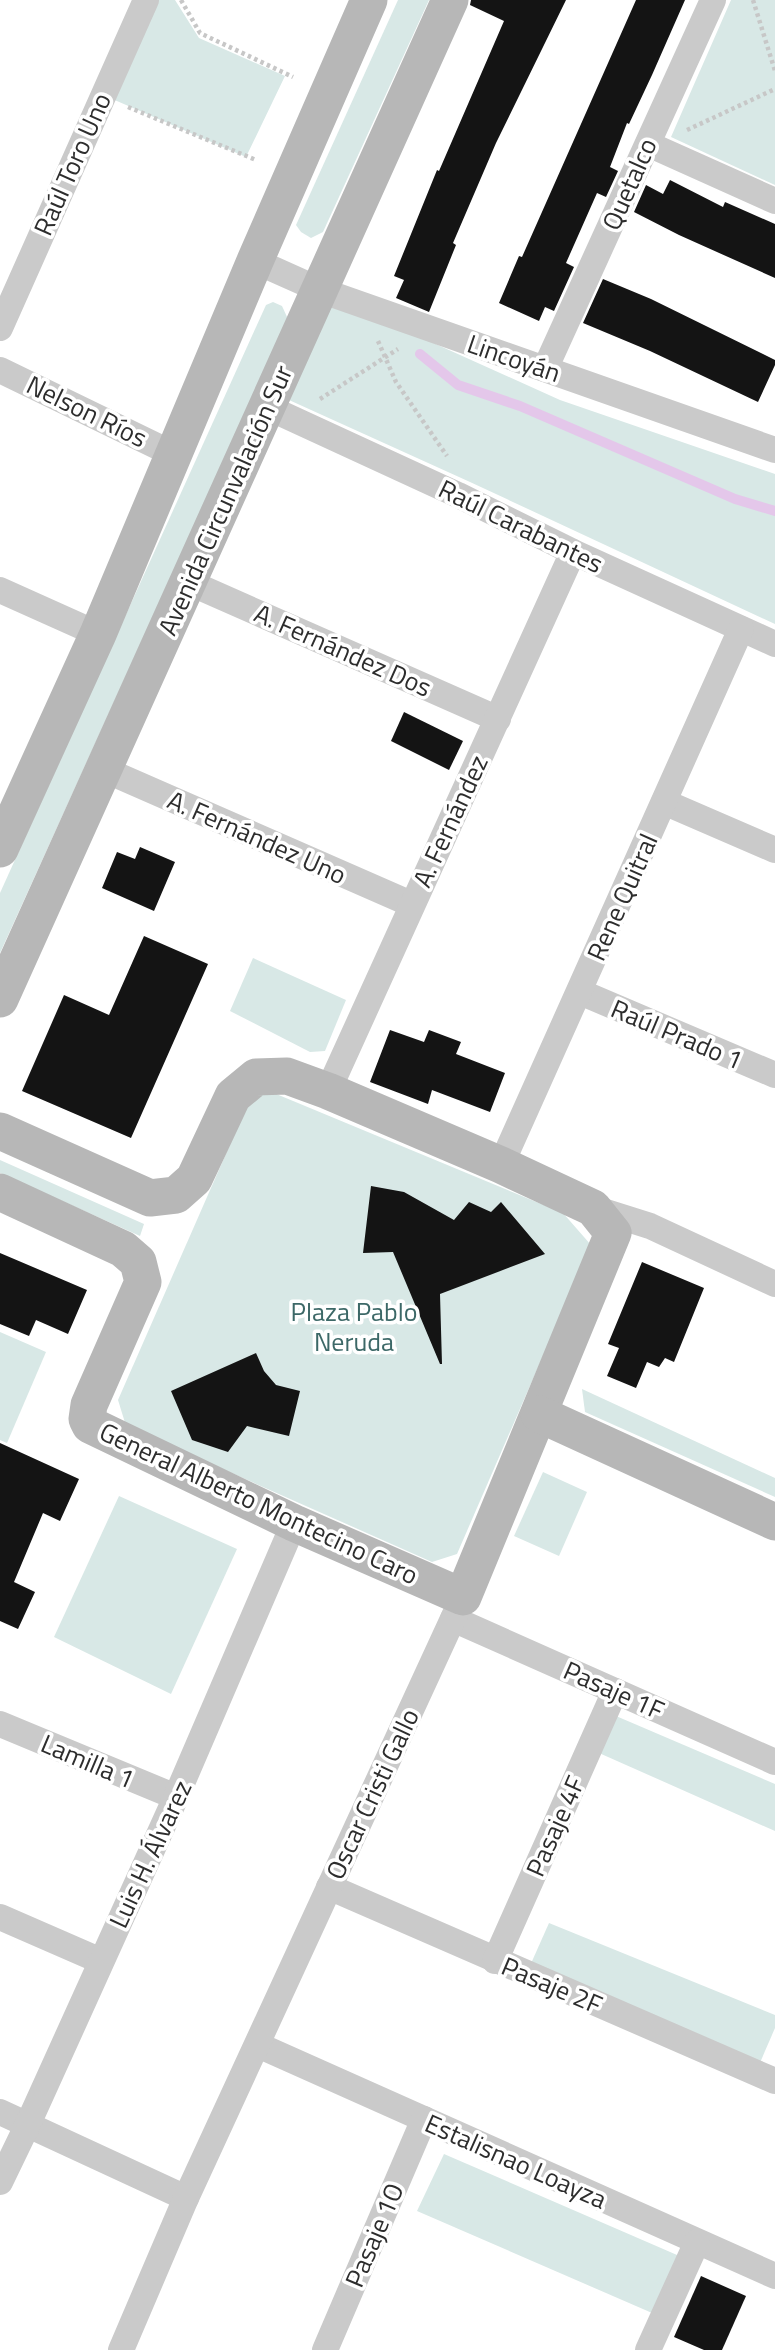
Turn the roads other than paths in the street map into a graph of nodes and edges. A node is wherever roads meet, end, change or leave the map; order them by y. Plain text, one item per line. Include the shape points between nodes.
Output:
1 (146, 0) edge
2 (369, 0) edge
3 (450, 0) edge
4 (713, 0) edge
5 (648, 144) junction
6 (775, 201) edge
7 (255, 261) junction
8 (320, 290) junction
9 (0, 328) edge
10 (545, 369) junction
11 (0, 370) edge
12 (267, 407) junction
13 (775, 450) edge
14 (173, 454) junction
15 (573, 552) junction
16 (188, 582) junction
17 (0, 590) edge
18 (741, 629) junction
19 (98, 634) junction
20 (775, 644) edge
21 (498, 719) junction
22 (103, 769) junction
23 (664, 802) junction
24 (0, 849) edge
25 (775, 850) edge
26 (411, 904) junction
27 (580, 992) junction
28 (0, 999) edge
29 (775, 1075) edge
30 (328, 1091) junction
31 (0, 1131) edge
32 (501, 1165) junction
33 (0, 1192) edge
34 (603, 1221) junction
35 (773, 1278) edge
36 (539, 1414) junction
37 (775, 1522) edge
38 (294, 1523) junction
39 (458, 1608) junction
40 (615, 1691) junction
41 (0, 1724) edge
42 (775, 1762) edge
43 (176, 1797) junction
44 (329, 1888) junction
45 (0, 1917) edge
46 (101, 1961) junction
47 (495, 1961) junction
48 (258, 2045) junction
49 (773, 2075) edge
50 (0, 2112) edge
51 (424, 2119) junction
52 (28, 2124) junction
53 (0, 2182) edge
54 (186, 2198) junction
55 (697, 2242) junction
56 (775, 2276) edge
57 (121, 2350) edge
58 (325, 2350) edge
59 (648, 2350) edge

1 - 9 street, Raúl Toro Uno
2 - 7 street
3 - 8 street, Avenida Circunvalación Sur
4 - 5 street, Quetalco
5 - 6 street
5 - 10 street, Quetalco
7 - 8 street, Lincoyán
7 - 14 street
8 - 10 street, Lincoyán
8 - 12 street, Avenida Circunvalación Sur
10 - 13 street, Lincoyán
11 - 14 street, Nelson Ríos
12 - 15 street, Raúl Carabantes
12 - 16 street, Avenida Circunvalación Sur
14 - 19 street
15 - 18 street, Raúl Carabantes
15 - 21 street, A. Fernández
16 - 21 street, A. Fernández Dos
16 - 22 street, Avenida Circunvalación Sur
17 - 19 street
18 - 20 street, Raúl Carabantes
18 - 23 street, Rene Quitral
19 - 24 street
21 - 26 street, A. Fernández
22 - 26 street, A. Fernández Uno
22 - 28 street, Avenida Circunvalación Sur
23 - 25 street
23 - 27 street, Rene Quitral
26 - 30 street, A. Fernández
27 - 29 street, Raúl Prado 1
27 - 32 street, Rene Quitral
30 - 31 street via 287,1076 256,1077 233,1097 194,1179 176,1195 150,1198
30 - 32 street
32 - 34 street
33 - 38 street, General Alberto Montecino Caro via 123,1249 138,1262 143,1282 89,1405 90,1425
34 - 35 street via 650,1226
34 - 36 street, Oscar Cristi Gallo
36 - 37 street
36 - 39 street, Oscar Cristi Gallo
38 - 39 street, General Alberto Montecino Caro
38 - 43 street, Luis H. Álvarez
39 - 40 street, Pasaje 1F
39 - 44 street, Oscar Cristi Gallo
40 - 42 street, Pasaje 1F
40 - 47 street, Pasaje 4F
41 - 43 street, Lamilla 1
43 - 46 street, Luis H. Álvarez
44 - 47 street, Pasaje 2F
44 - 48 street, Oscar Cristi Gallo
45 - 46 street
46 - 52 street, Luis H. Álvarez
47 - 49 street, Pasaje 2F
48 - 51 street, Estalisnao Loayza
48 - 54 street, Oscar Cristi Gallo
50 - 52 street
51 - 55 street, Estalisnao Loayza
51 - 58 street, Pasaje 1O
52 - 53 street, Luis H. Álvarez
52 - 54 street
54 - 57 street, Oscar Cristi Gallo
55 - 56 street, Estalisnao Loayza
55 - 59 street

